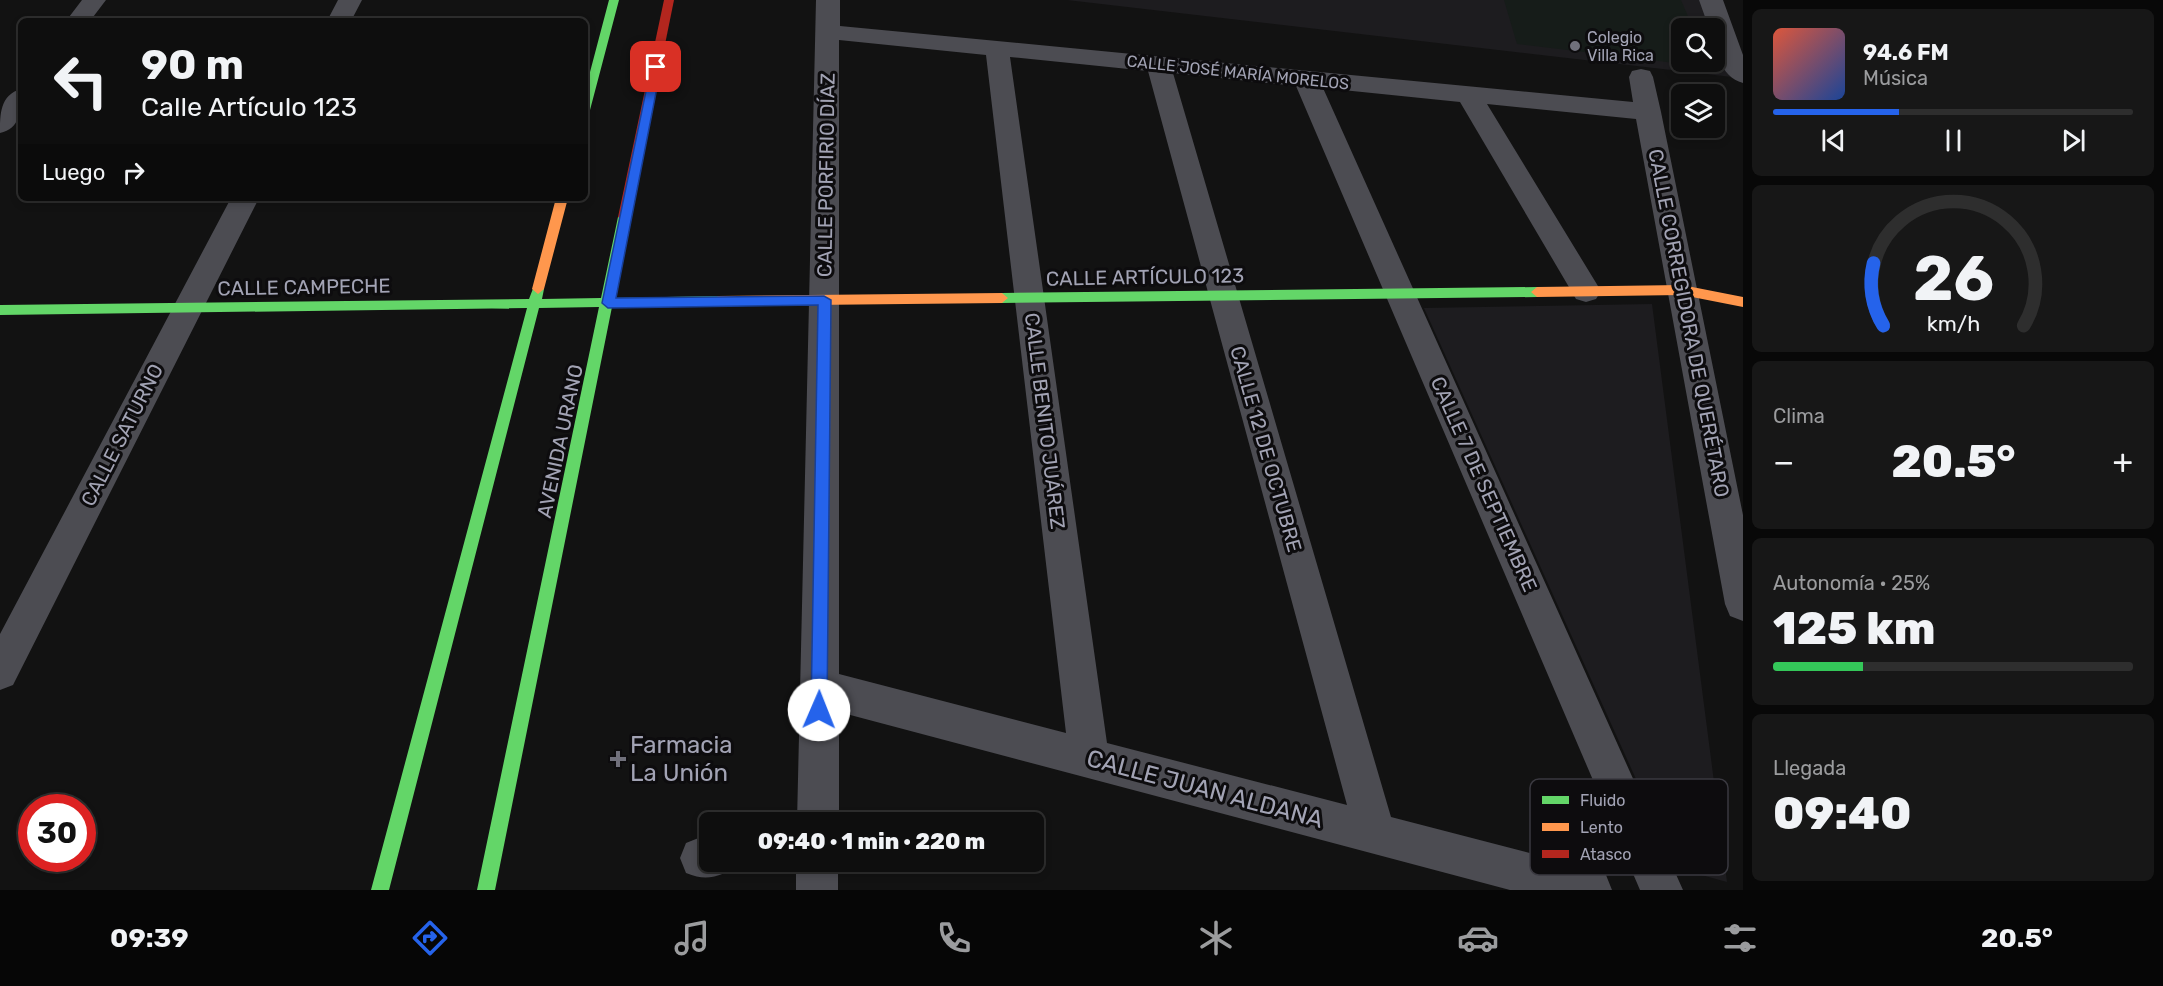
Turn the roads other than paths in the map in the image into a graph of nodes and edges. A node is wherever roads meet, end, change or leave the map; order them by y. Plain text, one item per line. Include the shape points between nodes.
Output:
1 (94, 0) edge
2 (350, 0) edge
3 (614, 0) edge
4 (669, 0) edge
5 (1711, 0) edge
6 (828, 16) edge
7 (80, 18) edge
8 (341, 18) edge
9 (997, 48) junction
10 (1158, 64) junction
11 (1743, 75) edge
12 (1641, 77) dead end
13 (1306, 79) junction
14 (1469, 95) junction
15 (588, 99) edge
16 (18, 101) edge
17 (1648, 112) junction
18 (0, 125) edge
19 (243, 201) edge
20 (561, 201) edge
21 (1682, 290) junction
22 (1586, 291) junction
23 (1400, 294) junction
24 (1223, 296) junction
25 (1029, 298) junction
26 (824, 300) junction
27 (608, 303) junction
28 (1743, 303) edge
29 (534, 304) junction
30 (187, 308) junction
31 (0, 310) edge
32 (1743, 604) edge
33 (0, 672) edge
34 (820, 688) junction
35 (1089, 758) junction
36 (1613, 779) edge
37 (818, 812) edge
38 (1375, 833) junction
39 (817, 872) edge
40 (1530, 874) edge
41 (1534, 875) edge
42 (1655, 875) edge
43 (380, 890) edge
44 (486, 890) edge
45 (817, 890) edge
46 (1591, 890) edge
47 (1662, 890) edge

1 - 7 street
2 - 8 street
3 - 15 main road
4 - 27 main road, AVENIDA URANO
5 - 11 street via 1736,69
6 - 9 street, CALLE JOSÉ MARÍA MORELOS
6 - 26 street, CALLE PORFIRIO DÍAZ
9 - 10 street, CALLE JOSÉ MARÍA MORELOS
9 - 25 street, CALLE BENITO JUÁREZ
10 - 13 street, CALLE JOSÉ MARÍA MORELOS
10 - 24 street, CALLE 12 DE OCTUBRE
12 - 17 street, CALLE CORREGIDORA DE QUERÉTARO
13 - 14 street, CALLE JOSÉ MARÍA MORELOS
13 - 23 street, CALLE 7 DE SEPTIEMBRE
14 - 17 street, CALLE JOSÉ MARÍA MORELOS
14 - 22 street
16 - 18 street
17 - 21 street, CALLE CORREGIDORA DE QUERÉTARO
19 - 30 street, CALLE SATURNO
20 - 29 main road
21 - 22 main road, CALLE ARTÍCULO 123
21 - 28 main road, CALLE ARTÍCULO 123
21 - 32 street, CALLE CORREGIDORA DE QUERÉTARO
22 - 23 main road, CALLE ARTÍCULO 123
23 - 24 main road, CALLE ARTÍCULO 123
23 - 36 street, CALLE 7 DE SEPTIEMBRE
24 - 25 main road, CALLE ARTÍCULO 123
24 - 38 street, CALLE 12 DE OCTUBRE
25 - 26 main road, CALLE ARTÍCULO 123
25 - 35 street, CALLE BENITO JUÁREZ
26 - 27 main road, CALLE ARTÍCULO 123
26 - 34 street, CALLE PORFIRIO DÍAZ
27 - 29 main road, CALLE CAMPECHE
27 - 44 main road, AVENIDA URANO
29 - 30 main road, CALLE CAMPECHE
29 - 43 main road
30 - 31 main road, CALLE CAMPECHE
30 - 33 street, CALLE SATURNO
34 - 35 street, CALLE JUAN ALDANA
34 - 37 street, CALLE PORFIRIO DÍAZ
35 - 38 street, CALLE JUAN ALDANA
38 - 40 street, CALLE JUAN ALDANA
39 - 45 street
41 - 46 street, CALLE JUAN ALDANA
42 - 47 street, CALLE 7 DE SEPTIEMBRE

